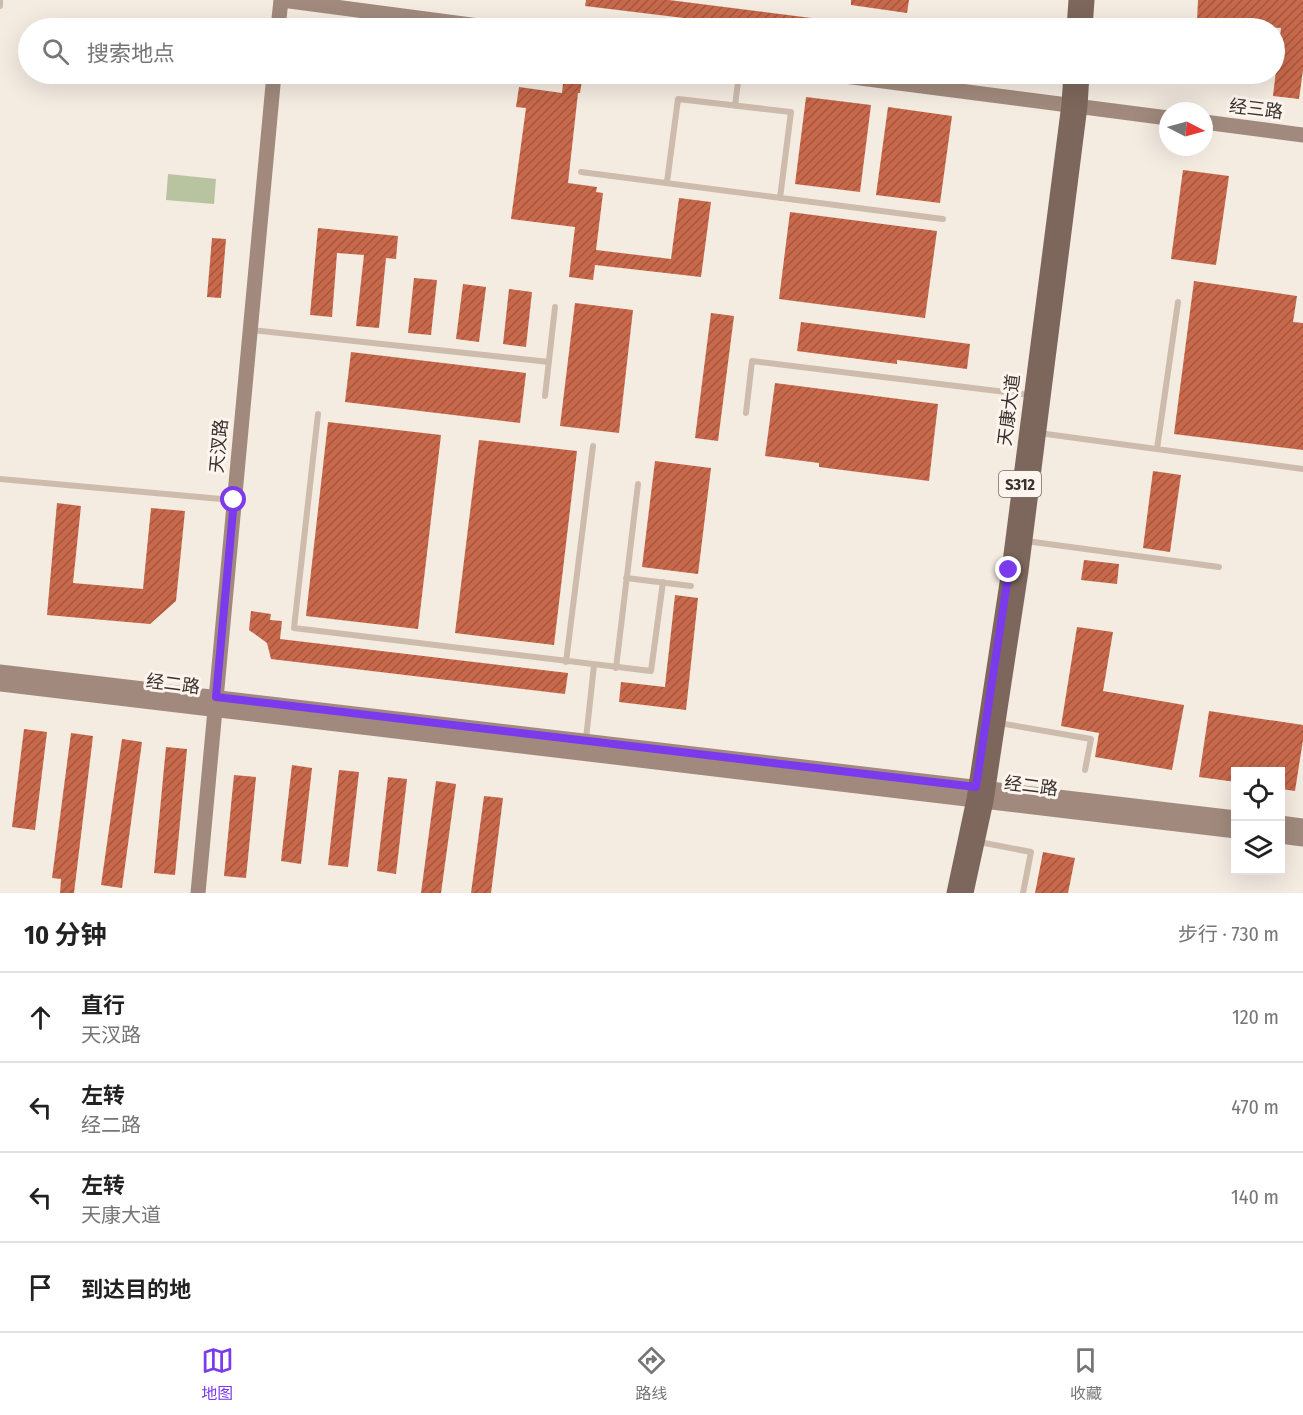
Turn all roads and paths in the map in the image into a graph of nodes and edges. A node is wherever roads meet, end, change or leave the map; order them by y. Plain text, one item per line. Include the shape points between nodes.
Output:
1 (0, 0) edge
2 (282, 0) edge
3 (1076, 0) edge
4 (1087, 0) edge
5 (0, 6) edge
6 (279, 18) edge
7 (418, 18) edge
8 (1075, 18) edge
9 (1086, 18) edge
10 (273, 84) edge
11 (738, 84) edge
12 (908, 84) edge
13 (1072, 84) edge
14 (1079, 84) edge
15 (1074, 105) junction
16 (735, 106) junction
17 (1159, 117) edge
18 (1213, 123) edge
19 (1303, 135) edge
20 (582, 172) dead end
21 (667, 182) junction
22 (780, 198) junction
23 (943, 219) dead end
24 (1178, 302) dead end
25 (555, 307) dead end
26 (250, 330) junction
27 (549, 362) junction
28 (545, 396) dead end
29 (1036, 396) junction
30 (746, 413) dead end
31 (318, 414) dead end
32 (1032, 432) junction
33 (593, 446) dead end
34 (1157, 449) junction
35 (1303, 469) edge
36 (0, 479) edge
37 (638, 484) dead end
38 (234, 500) junction
39 (1019, 540) junction
40 (1219, 567) dead end
41 (626, 578) junction
42 (663, 582) junction
43 (691, 586) dead end
44 (566, 662) junction
45 (594, 665) junction
46 (616, 668) junction
47 (0, 672) edge
48 (0, 684) edge
49 (215, 702) junction
50 (992, 722) junction
51 (585, 746) junction
52 (1085, 770) dead end
53 (981, 794) junction
54 (1231, 818) edge
55 (1285, 824) edge
56 (1303, 826) edge
57 (1231, 830) edge
58 (1285, 837) edge
59 (1303, 839) edge
60 (971, 840) junction
61 (198, 893) edge
62 (954, 893) edge
63 (966, 893) edge
64 (1023, 893) edge

1 - 5 lane
2 - 6 street
2 - 7 street
3 - 8 main road
4 - 9 main road
10 - 26 street, 天汊路
11 - 16 lane
12 - 15 street
13 - 15 main road, 天康大道 / S312
14 - 15 main road, 天康大道 / S312
15 - 17 street
15 - 29 main road, 天康大道 / S312
16 - 21 lane via 678,99
16 - 22 lane via 791,112
18 - 19 street, 经三路
20 - 21 lane
21 - 22 lane
22 - 23 lane
24 - 34 lane
25 - 27 lane
26 - 27 lane
26 - 38 street, 天汊路
27 - 28 lane
29 - 30 lane via 752,360
29 - 32 main road, 天康大道 / S312
31 - 44 lane via 294,628
32 - 34 lane
32 - 39 main road, 天康大道 / S312
33 - 44 lane
34 - 35 lane
36 - 38 lane
37 - 41 lane
38 - 49 street, 天汊路
39 - 40 lane
39 - 50 main road, 天康大道 / S312
41 - 42 lane
41 - 46 lane
42 - 43 lane
42 - 46 lane via 651,671
44 - 45 lane
45 - 46 lane
45 - 51 lane
47 - 49 street, 经二路
48 - 49 street, 经二路
49 - 51 street, 经二路
49 - 61 street, 天汊路
50 - 52 lane via 1091,739
50 - 53 main road, 天康大道 / S312
51 - 53 street, 经二路
53 - 54 street, 经二路
53 - 57 street, 经二路
53 - 60 main road, 天康大道 / S312
55 - 56 street
58 - 59 street
60 - 62 main road, 天康大道 / S312
60 - 63 main road, 天康大道 / S312
60 - 64 lane via 1031,852

